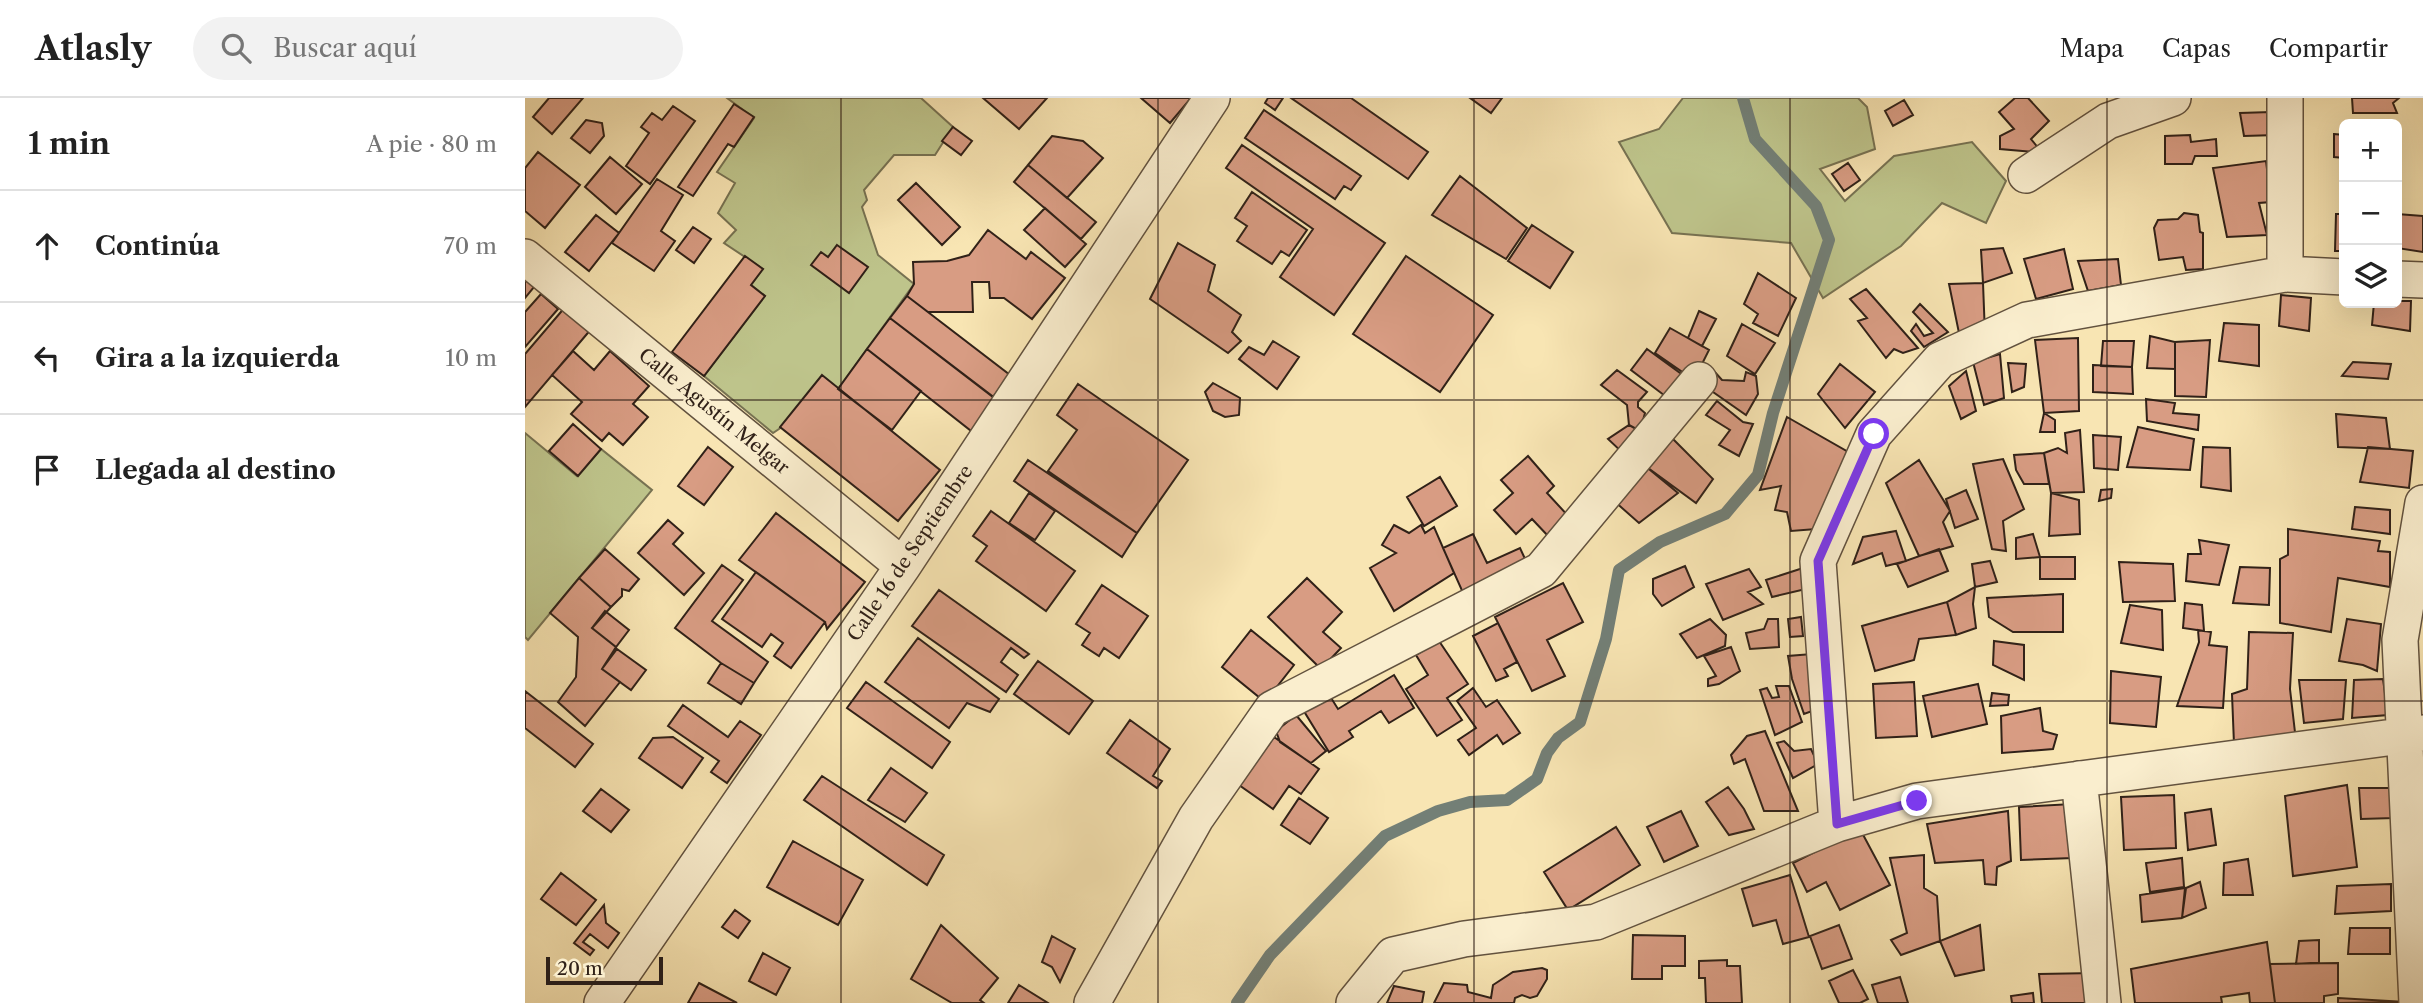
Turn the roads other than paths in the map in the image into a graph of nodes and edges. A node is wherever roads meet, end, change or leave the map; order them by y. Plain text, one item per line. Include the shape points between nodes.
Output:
1 (1212, 98) edge
2 (2173, 98) edge
3 (2285, 98) edge
4 (2026, 175) dead end
5 (525, 257) edge
6 (2285, 275) junction
7 (2339, 277) edge
8 (2402, 279) edge
9 (2423, 280) edge
10 (1699, 380) dead end
11 (2423, 503) edge
12 (902, 566) junction
13 (2413, 734) edge
14 (2079, 779) junction
15 (1837, 824) junction
16 (602, 1003) edge
17 (1092, 1003) edge
18 (1354, 1003) edge
19 (2103, 1003) edge
20 (2417, 1003) edge

1 - 12 street, Calle 16 de Septiembre
2 - 4 street via 2108,121
3 - 6 street
5 - 12 street, Calle Agustín Melgar
6 - 7 street
6 - 15 street via 2027,320 1940,360 1874,434 1818,561
8 - 9 street
10 - 17 street via 1541,570 1272,709 1196,818
11 - 13 street via 2400,640
12 - 16 street, Calle 16 de Septiembre
13 - 14 street
13 - 20 street
14 - 15 street via 1917,801
14 - 19 street
15 - 18 street via 1596,922 1464,939 1393,955

